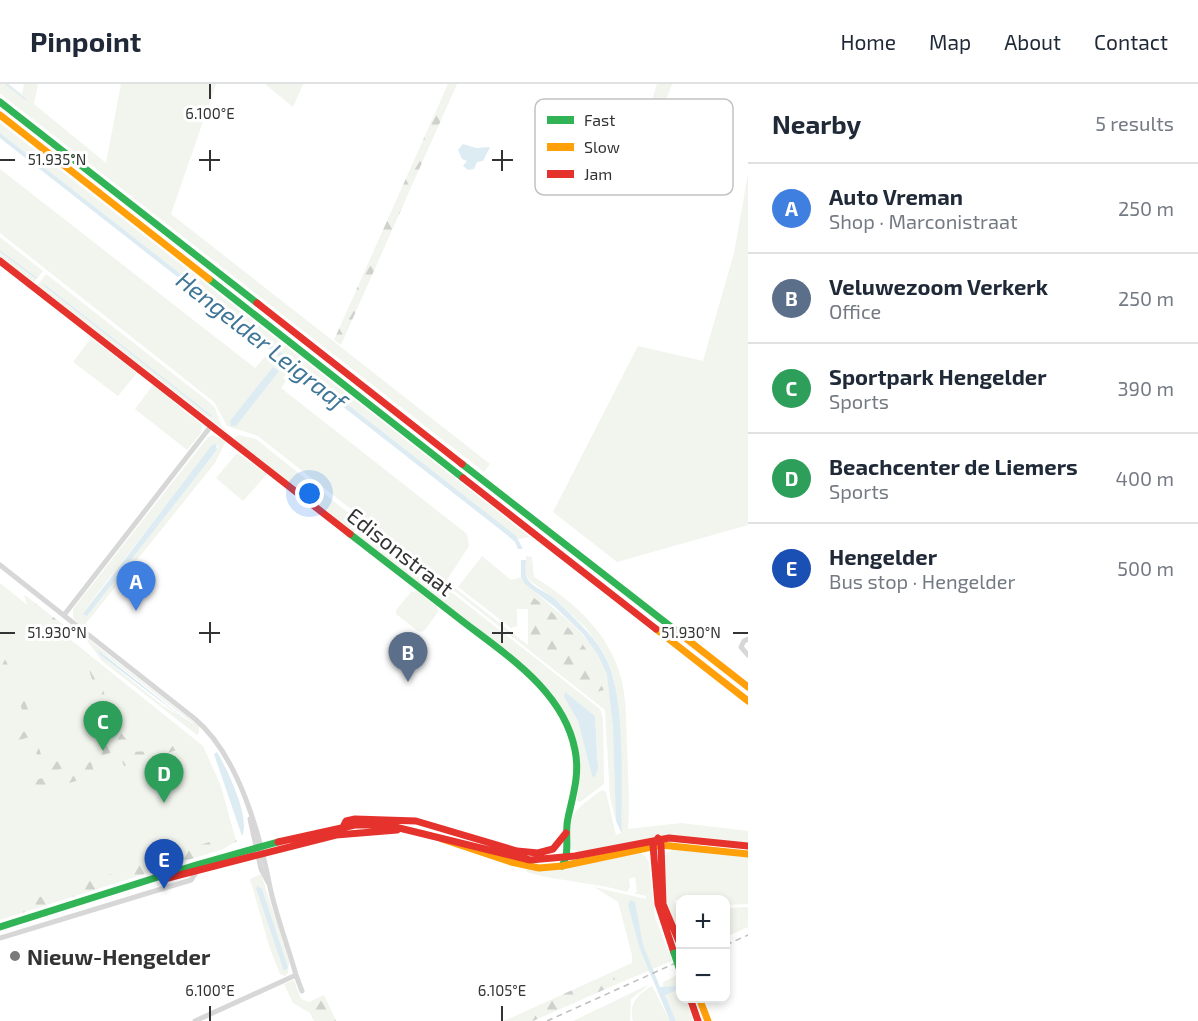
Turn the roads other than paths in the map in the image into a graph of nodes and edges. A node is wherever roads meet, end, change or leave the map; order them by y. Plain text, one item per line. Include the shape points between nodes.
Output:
1 (0, 102) edge
2 (0, 115) edge
3 (0, 261) edge
4 (211, 426) junction
5 (0, 565) edge
6 (64, 615) junction
7 (748, 639) edge
8 (748, 655) edge
9 (748, 687) edge
10 (748, 701) edge
11 (343, 827) junction
12 (399, 829) junction
13 (566, 834) junction
14 (440, 838) junction
15 (657, 843) junction
16 (748, 846) edge
17 (553, 849) junction
18 (260, 852) junction
19 (568, 854) junction
20 (748, 854) edge
21 (562, 867) junction
22 (197, 871) junction
23 (0, 929) edge
24 (676, 933) edge
25 (0, 938) edge
26 (676, 958) edge
27 (296, 975) junction
28 (302, 991) dead end
29 (691, 1003) edge
30 (701, 1003) edge
31 (195, 1021) edge
32 (698, 1021) edge
33 (708, 1021) edge

1 - 9 main road
2 - 10 main road
3 - 4 main road, Edisonstraat
4 - 6 street
4 - 13 main road, Edisonstraat via 522,668 550,694 566,722 576,761 577,782
5 - 6 street
6 - 18 street via 206,728 232,767
7 - 8 street via 741,647
11 - 12 main road via 372,824
11 - 17 main road via 346,821 355,819 404,820 517,851
11 - 18 main road
12 - 14 main road
12 - 18 main road via 345,833
13 - 17 main road
13 - 19 main road, Edisonstraat
14 - 19 main road via 530,860
14 - 21 main road via 522,865
15 - 16 main road via 687,839
15 - 19 main road
15 - 20 main road
15 - 21 main road
15 - 24 main road via 663,904
15 - 26 main road, bridge via 658,904
17 - 19 main road
18 - 22 main road
18 - 23 main road via 196,865
18 - 27 street
19 - 21 main road
22 - 23 main road
22 - 25 street via 191,880
27 - 28 street
27 - 31 street
29 - 32 main road
30 - 33 main road

